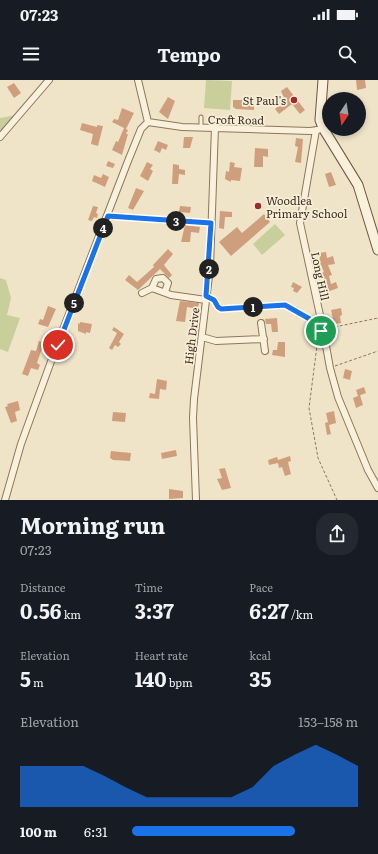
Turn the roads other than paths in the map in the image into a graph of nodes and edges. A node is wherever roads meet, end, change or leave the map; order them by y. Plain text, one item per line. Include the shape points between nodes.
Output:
1 (49, 80) edge
2 (138, 80) edge
3 (322, 80) edge
4 (201, 117) dead end
5 (148, 122) junction
6 (215, 127) junction
7 (201, 128) junction
8 (319, 129) junction
9 (0, 137) edge
10 (378, 250) edge
11 (152, 288) junction
12 (165, 292) junction
13 (142, 293) dead end
14 (206, 298) junction
15 (261, 322) dead end
16 (202, 337) junction
17 (264, 339) junction
18 (265, 351) dead end
19 (378, 488) edge
20 (5, 500) edge
21 (196, 500) edge

1 - 9 street
2 - 5 street
3 - 8 street
4 - 7 lane
5 - 7 street, Croft Road
5 - 20 street via 141,129 113,199 21,444
6 - 7 street, Croft Road
6 - 8 street, Croft Road
6 - 14 street, High Drive
8 - 10 street via 358,185
8 - 19 street, Long Hill via 300,223 330,368 344,413
11 - 12 street
11 - 12 street via 156,279 163,278 168,282
11 - 13 street
12 - 14 street
14 - 16 street, High Drive
15 - 17 street
16 - 17 street via 216,341
16 - 21 street, High Drive via 193,418
17 - 18 street

